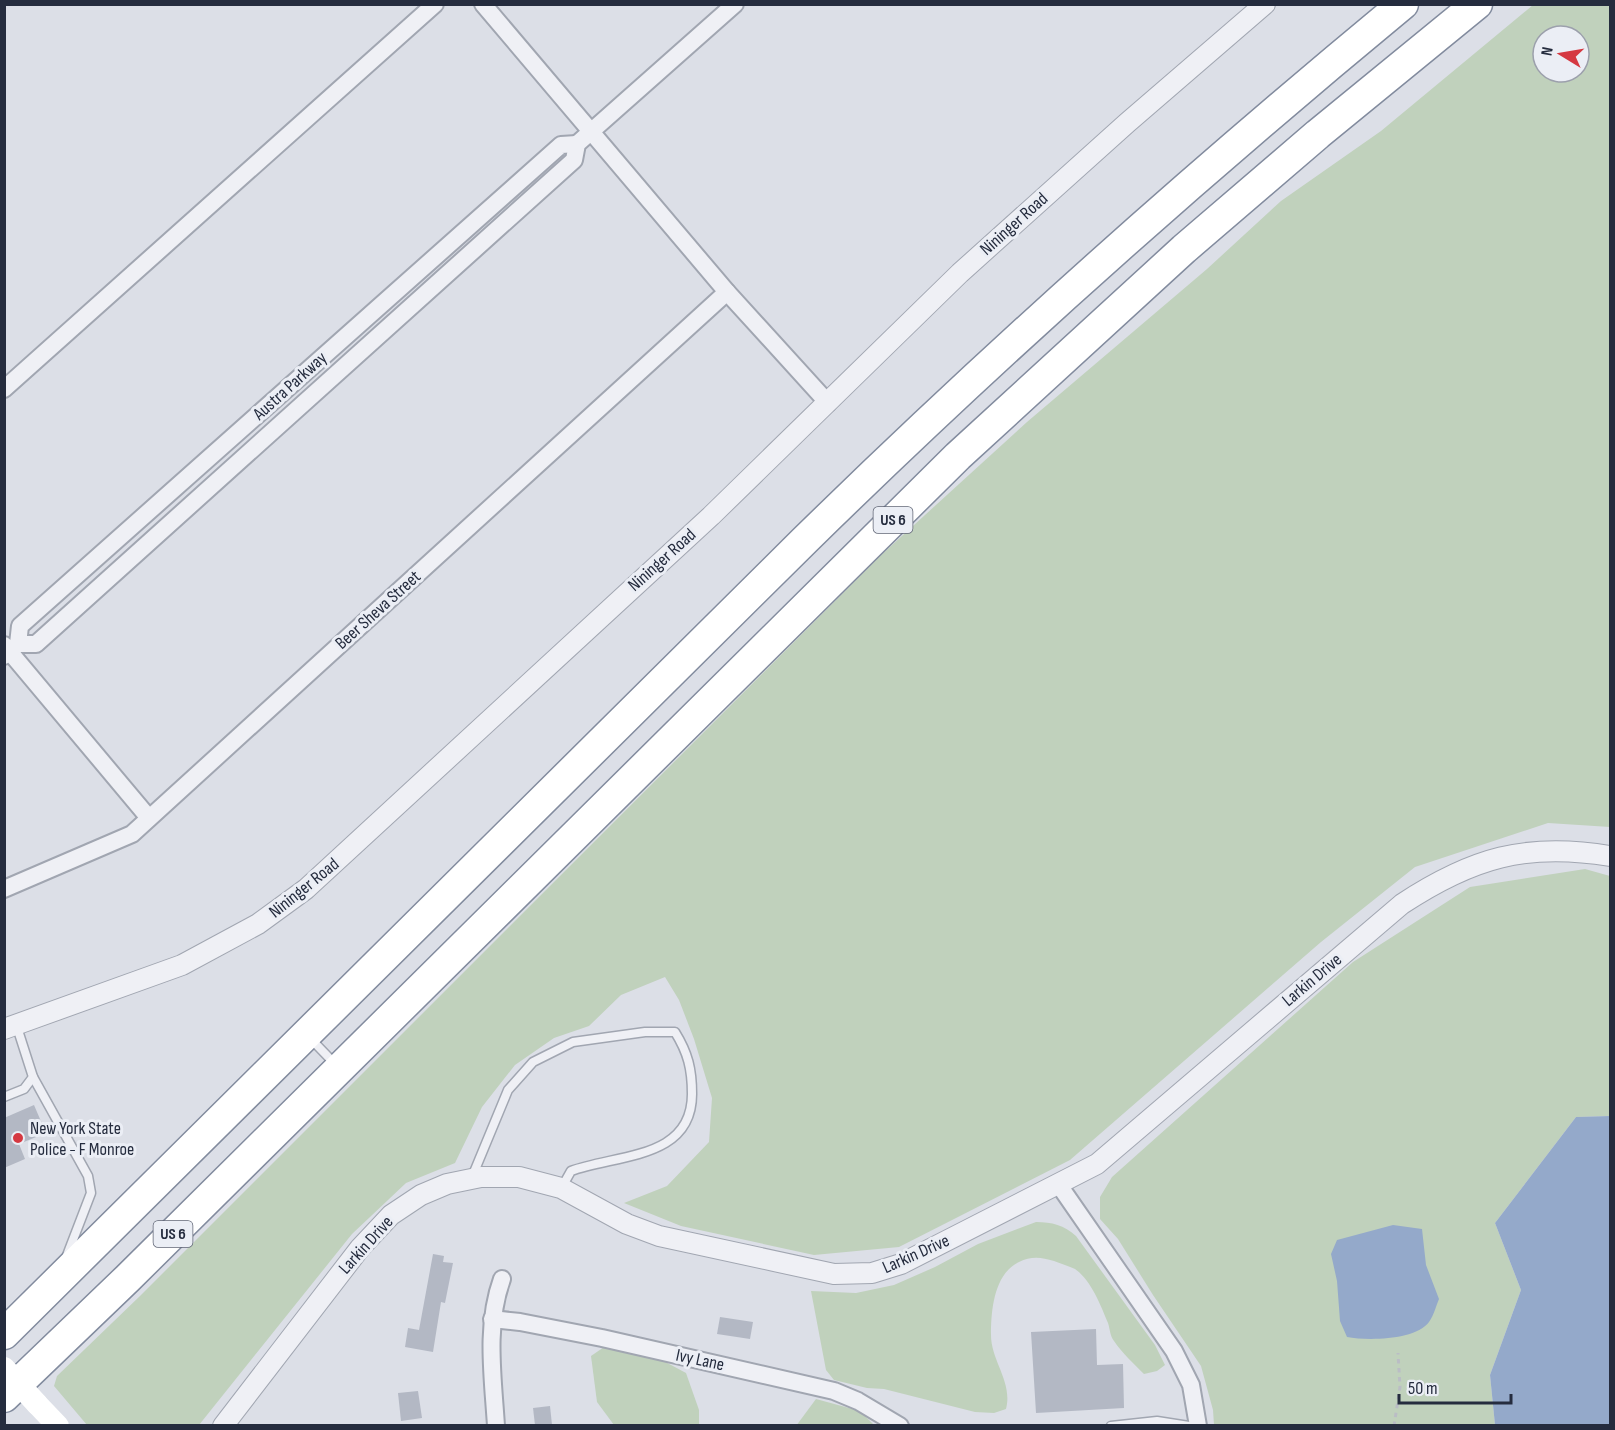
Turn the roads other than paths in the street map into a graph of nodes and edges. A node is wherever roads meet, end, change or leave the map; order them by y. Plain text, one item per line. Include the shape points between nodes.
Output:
1 (435, 4) edge
2 (483, 4) edge
3 (735, 4) edge
4 (1265, 4) edge
5 (1403, 4) edge
6 (1477, 4) edge
7 (592, 131) junction
8 (577, 144) junction
9 (727, 291) junction
10 (4, 389) edge
11 (828, 403) junction
12 (9, 649) edge
13 (149, 818) junction
14 (1611, 856) edge
15 (4, 889) edge
16 (10, 1027) edge
17 (307, 1035) junction
18 (339, 1068) junction
19 (33, 1077) junction
20 (4, 1097) edge
21 (471, 1179) junction
22 (1059, 1185) junction
23 (561, 1188) junction
24 (502, 1279) dead end
25 (57, 1283) junction
26 (492, 1319) junction
27 (4, 1334) edge
28 (4, 1368) edge
29 (4, 1397) edge
30 (56, 1424) edge
31 (223, 1425) edge
32 (496, 1425) edge
33 (900, 1425) edge
34 (1110, 1425) edge
35 (1189, 1425) edge
36 (1198, 1425) edge

1 - 10 street
2 - 7 street
3 - 7 street, Austra Parkway
4 - 11 street, Nininger Road via 960,273
5 - 17 highway, US 6 via 1185,187 968,383
6 - 18 highway, US 6 via 1184,249 992,424
7 - 8 street, Austra Parkway
7 - 9 street
8 - 12 street, Austra Parkway via 561,145 29,618
8 - 12 street, Austra Parkway via 574,160 36,644
9 - 11 street
9 - 13 street, Beer Sheva Street
11 - 16 street, Nininger Road via 711,516 290,902 236,938 182,965
12 - 13 street
13 - 15 street, Beer Sheva Street via 132,834
14 - 22 street, Larkin Drive via 1580,851 1504,856 1470,866 1431,885 1402,904 1097,1164
16 - 19 lane
17 - 18 lane
17 - 25 highway, US 6
18 - 29 highway, US 6
19 - 20 lane via 24,1089
19 - 25 lane via 88,1176 91,1193
21 - 23 street, Larkin Drive via 519,1177
21 - 23 lane via 508,1090 534,1062 573,1042 675,1032 685,1048 692,1074 688,1119 663,1146 571,1171
21 - 31 street, Larkin Drive via 421,1195 391,1215 360,1248
22 - 23 street, Larkin Drive via 901,1264 872,1273 834,1274 659,1236 627,1224
22 - 36 street via 1174,1351 1191,1385
24 - 26 street
25 - 27 highway, US 6
26 - 32 street
26 - 33 street, Ivy Lane via 602,1338 834,1390
28 - 30 main road, bridge
34 - 35 lane via 1156,1421

